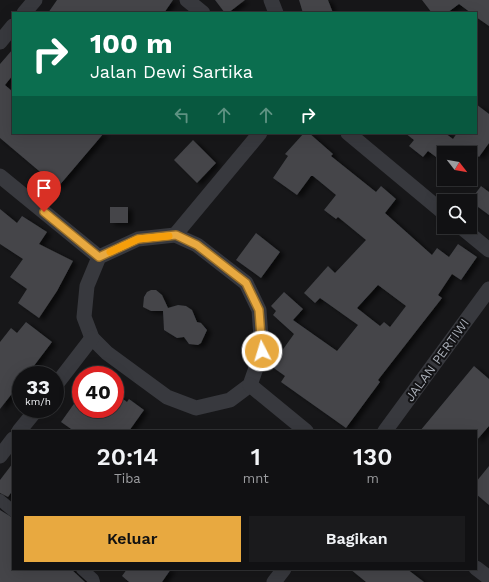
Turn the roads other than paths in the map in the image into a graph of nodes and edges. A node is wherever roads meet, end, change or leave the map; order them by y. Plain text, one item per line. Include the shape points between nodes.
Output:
1 (35, 0) edge
2 (187, 0) edge
3 (271, 0) edge
4 (25, 12) edge
5 (202, 12) edge
6 (276, 12) edge
7 (12, 27) edge
8 (0, 42) edge
9 (259, 134) edge
10 (349, 134) edge
11 (0, 176) edge
12 (437, 207) edge
13 (470, 234) edge
14 (176, 235) junction
15 (489, 250) edge
16 (99, 257) junction
17 (489, 289) edge
18 (92, 338) junction
19 (64, 374) edge
20 (250, 385) junction
21 (30, 418) edge
22 (20, 430) edge
23 (305, 430) edge
24 (386, 430) edge
25 (12, 440) edge
26 (0, 456) edge
27 (0, 500) edge
28 (12, 510) edge
29 (477, 569) edge
30 (83, 570) edge
31 (283, 570) edge
32 (489, 578) edge
33 (94, 582) edge
34 (274, 582) edge

1 - 4 street
2 - 5 street
3 - 6 street
7 - 8 street
9 - 14 street
10 - 12 street
11 - 16 street
13 - 15 street
14 - 16 street via 138,239
14 - 20 street via 197,245 246,283 259,310 262,351
16 - 18 street via 86,286 84,317
17 - 24 street, JALAN PERTIWI
18 - 19 street
18 - 20 street via 107,354 167,397 196,408 230,400
20 - 23 street
21 - 22 street
25 - 26 street
27 - 28 street
29 - 32 street
30 - 33 street
31 - 34 street

